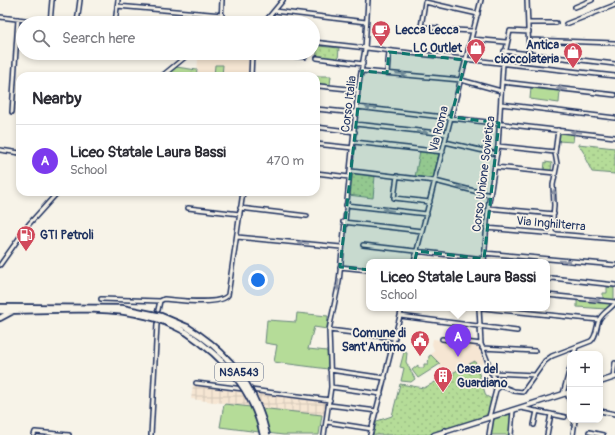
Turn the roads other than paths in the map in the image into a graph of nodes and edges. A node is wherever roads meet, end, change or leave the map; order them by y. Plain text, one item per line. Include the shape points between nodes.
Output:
1 (52, 0) edge
2 (80, 0) edge
3 (118, 0) edge
4 (222, 0) edge
5 (283, 0) edge
6 (368, 0) edge
7 (481, 0) edge
8 (527, 0) edge
9 (592, 0) edge
10 (612, 0) edge
11 (615, 5) edge
12 (117, 6) junction
13 (575, 7) dead end
14 (274, 11) junction
15 (478, 14) junction
16 (222, 15) joint
17 (51, 16) edge
18 (78, 16) edge
19 (116, 16) edge
20 (270, 16) edge
21 (316, 16) edge
22 (320, 16) edge
23 (0, 17) edge
24 (16, 19) edge
25 (366, 22) junction
26 (528, 23) junction
27 (556, 23) dead end
28 (566, 24) dead end
29 (437, 28) dead end
30 (454, 30) dead end
31 (473, 31) junction
32 (529, 32) junction
33 (471, 39) junction
34 (529, 40) junction
35 (506, 42) junction
36 (320, 43) edge
37 (615, 43) edge
38 (365, 49) junction
39 (16, 50) edge
40 (504, 50) junction
41 (389, 52) junction
42 (529, 55) junction
43 (320, 58) edge
44 (181, 60) edge
45 (252, 60) edge
46 (466, 60) junction
47 (503, 63) junction
48 (363, 64) junction
49 (615, 64) edge
50 (362, 71) junction
51 (167, 72) edge
52 (251, 72) edge
53 (387, 73) junction
54 (615, 76) edge
55 (461, 80) junction
56 (502, 82) junction
57 (320, 86) edge
58 (358, 90) junction
59 (501, 91) junction
60 (615, 95) edge
61 (500, 104) junction
62 (357, 107) junction
63 (320, 109) edge
64 (12, 112) dead end
65 (356, 113) junction
66 (451, 117) junction
67 (615, 118) edge
68 (499, 123) junction
69 (355, 124) junction
70 (320, 128) edge
71 (558, 130) junction
72 (355, 132) junction
73 (447, 134) junction
74 (615, 137) edge
75 (354, 142) junction
76 (445, 142) junction
77 (320, 144) edge
78 (498, 146) junction
79 (353, 148) junction
80 (0, 150) edge
81 (16, 152) edge
82 (442, 152) junction
83 (555, 152) junction
84 (497, 154) junction
85 (495, 167) junction
86 (351, 171) junction
87 (320, 173) edge
88 (555, 173) junction
89 (397, 176) junction
90 (349, 177) junction
91 (435, 181) junction
92 (490, 195) junction
93 (54, 196) edge
94 (242, 196) edge
95 (430, 202) junction
96 (346, 204) junction
97 (188, 208) dead end
98 (240, 208) junction
99 (488, 208) junction
100 (240, 214) junction
101 (427, 214) junction
102 (554, 214) junction
103 (307, 216) dead end
104 (343, 222) junction
105 (486, 228) junction
106 (422, 232) junction
107 (552, 233) junction
108 (237, 237) junction
109 (615, 238) edge
110 (363, 245) dead end
111 (341, 247) junction
112 (417, 251) junction
113 (484, 253) junction
114 (415, 259) edge
115 (471, 259) edge
116 (484, 259) edge
117 (544, 259) edge
118 (550, 260) edge
119 (0, 265) edge
120 (615, 266) edge
121 (340, 267) junction
122 (366, 270) edge
123 (550, 279) edge
124 (615, 285) edge
125 (550, 295) edge
126 (101, 298) dead end
127 (160, 301) junction
128 (615, 302) edge
129 (0, 307) edge
130 (611, 307) junction
131 (615, 308) edge
132 (158, 310) dead end
133 (0, 311) edge
134 (14, 311) junction
135 (401, 311) edge
136 (481, 311) edge
137 (510, 311) edge
138 (400, 316) junction
139 (0, 318) edge
140 (599, 320) junction
141 (157, 324) dead end
142 (479, 326) junction
143 (186, 329) junction
144 (329, 330) junction
145 (517, 331) dead end
146 (395, 338) junction
147 (442, 339) dead end
148 (480, 344) junction
149 (576, 347) junction
150 (482, 348) junction
151 (535, 350) dead end
152 (575, 351) edge
153 (615, 363) edge
154 (330, 370) junction
155 (491, 373) junction
156 (535, 375) junction
157 (614, 377) edge
158 (385, 378) junction
159 (603, 381) edge
160 (196, 383) dead end
161 (331, 386) junction
162 (496, 390) junction
163 (567, 393) edge
164 (381, 394) junction
165 (330, 400) junction
166 (329, 405) junction
167 (521, 408) junction
168 (513, 410) junction
169 (377, 411) junction
170 (537, 411) junction
171 (603, 412) edge
172 (551, 414) junction
173 (615, 414) edge
174 (491, 417) junction
175 (565, 417) dead end
176 (327, 422) junction
177 (574, 423) edge
178 (534, 425) dead end
179 (372, 429) junction
180 (589, 432) dead end
181 (444, 433) edge
182 (34, 435) edge
183 (69, 435) edge
184 (151, 435) edge
185 (263, 435) edge
186 (267, 435) edge
187 (324, 435) edge
188 (370, 435) edge
189 (434, 435) edge
190 (488, 435) edge
191 (511, 435) edge
192 (546, 435) edge
193 (572, 435) edge
194 (603, 435) edge

1 - 17 street
2 - 18 street
3 - 12 street
4 - 16 street
5 - 14 street
6 - 25 street, Corso Italia
7 - 15 street, Via Roma
8 - 26 street
9 - 13 street
10 - 11 street
11 - 28 street
12 - 16 street
12 - 19 street
14 - 20 street
14 - 21 street
15 - 29 street via 424,2 421,27
15 - 31 street, Via Roma
22 - 25 street
23 - 24 street
25 - 38 street, Corso Italia
26 - 27 street
26 - 32 street
30 - 31 street
31 - 33 street, Via Roma
32 - 34 street
32 - 35 street via 510,31
33 - 35 street
33 - 46 street, Via Roma
34 - 37 street
34 - 42 street
35 - 40 street, Corso Unione Sovietica
36 - 38 street
38 - 41 street
38 - 48 street, Corso Italia
39 - 64 street
40 - 42 street
40 - 47 street, Corso Unione Sovietica
41 - 46 street
41 - 53 street
42 - 49 street
43 - 48 street
44 - 51 street
45 - 52 street
46 - 47 street
46 - 55 street, Via Roma
47 - 54 street
47 - 56 street, Corso Unione Sovietica
48 - 50 street, Corso Italia
50 - 53 street
50 - 58 street, Corso Italia
53 -> 55 street
55 - 59 street
55 - 66 street, Via Roma
56 - 59 street, Corso Unione Sovietica
60 -> 56 street
57 - 58 street
58 - 62 street, Corso Italia
59 - 61 street, Corso Unione Sovietica
61 - 67 street
61 - 68 street, Corso Unione Sovietica
62 - 65 street, Corso Italia
66 -> 62 street
63 - 65 street
65 - 69 street, Corso Italia
66 - 68 street
66 - 73 street, Via Roma
68 - 71 street
68 - 78 street, Corso Unione Sovietica
69 - 72 street, Corso Italia
69 -> 73 street
70 - 72 street
74 -> 71 street
71 - 83 street
72 - 75 street, Corso Italia
73 - 76 street, Via Roma
75 - 79 street, Corso Italia
75 - 82 street
76 - 82 street, Via Roma
76 - 84 street
77 - 79 street
78 - 83 street
78 - 84 street, Corso Unione Sovietica
79 - 86 street, Corso Italia
80 - 81 street
82 - 91 street, Via Roma
83 - 88 street
84 - 85 street, Corso Unione Sovietica
85 - 88 street
85 - 92 street, Corso Unione Sovietica
86 - 89 street
86 - 90 street, Corso Italia
87 - 90 street
102 -> 88 street
89 - 91 street
89 - 95 street via 394,198
90 - 96 street, Corso Italia
92 -> 91 street
91 - 95 street, Via Roma
92 - 99 street, Corso Unione Sovietica
93 - 119 street via 29,224
94 - 98 street
95 - 101 street, Via Roma
101 -> 96 street
96 - 104 street, Corso Italia
97 - 100 street
98 - 100 street
98 - 103 street
99 - 102 street
99 - 105 street, Corso Unione Sovietica
100 - 108 street
101 - 106 street, Via Roma
102 - 107 street
104 - 106 street
104 - 111 street, Corso Italia
105 - 107 street, Via Inghilterra
105 - 113 street, Corso Unione Sovietica
106 - 112 street, Via Roma
107 - 109 street, Via Inghilterra
111 -> 108 street
108 - 127 street via 230,291 226,298 216,302 164,299
110 - 112 street
111 - 121 street, Corso Italia
112 - 114 street, Via Roma
112 - 115 street
113 - 116 street, Corso Unione Sovietica
113 -> 117 street
118 -> 120 street
121 - 122 street
121 -> 144 street, Corso Italia
123 - 124 street
125 -> 128 street
126 - 127 street
127 - 132 street
128 - 130 street
129 - 143 highway via 122,308 161,316
130 - 131 street
130 - 140 street
133 - 134 highway
134 - 139 highway
134 - 143 highway via 122,312
135 - 138 street
136 - 142 street
137 - 140 street
138 - 142 street
138 - 146 street
140 - 149 street via 594,338
141 - 184 street
142 - 145 street
142 - 148 street
143 - 185 highway, NSA543, bridge via 220,358 239,379 254,406
143 - 186 highway, NSA543, bridge via 221,352 242,376 257,404
144 - 146 street
144 - 154 street, Corso Italia
146 - 158 street
147 - 148 street
148 - 150 street
149 - 152 street
149 - 156 street via 552,356 542,364
150 - 151 street
150 - 155 street
153 - 157 street
154 - 158 street
154 - 161 street, Corso Italia
155 - 156 street
155 - 162 street
156 - 162 street via 523,392 501,386
157 - 159 main road
158 - 164 street
160 - 165 street
161 - 164 street
161 - 165 street, Corso Italia
162 - 174 street
163 - 167 main road
164 - 169 street
165 - 166 street, Corso Italia
166 - 169 street
166 - 176 street, Corso Italia
167 - 168 main road
167 - 170 street
168 - 174 main road
168 - 191 street
169 - 179 street
170 - 172 street
170 - 178 street
171 - 173 street
172 - 175 street
172 - 192 street
174 - 181 main road
174 - 190 street
176 - 179 street
176 - 187 street, Corso Italia
177 - 193 street
179 - 188 street
180 - 194 street
181 - 189 main road
182 - 183 street via 35,432

